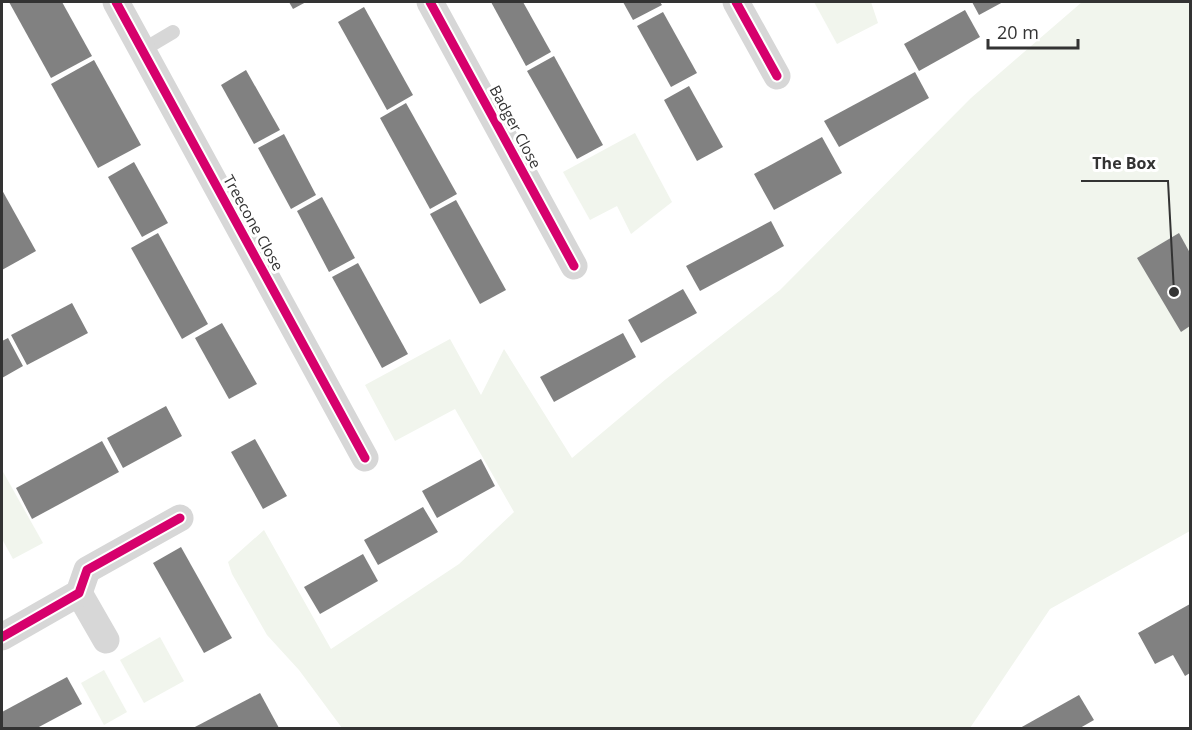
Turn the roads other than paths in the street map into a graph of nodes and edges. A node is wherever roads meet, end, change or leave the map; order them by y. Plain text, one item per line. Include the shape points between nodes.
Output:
1 (116, 2) edge
2 (430, 2) edge
3 (736, 2) edge
4 (173, 32) dead end
5 (141, 51) junction
6 (777, 76) dead end
7 (574, 266) dead end
8 (365, 458) dead end
9 (180, 518) dead end
10 (80, 593) junction
11 (2, 637) edge
12 (106, 639) dead end

1 - 5 street, Treecone Close
2 - 7 street, Badger Close
3 - 6 street
4 - 5 lane
5 - 8 street, Treecone Close
9 - 10 street via 87,570
10 - 11 street
10 - 12 street

